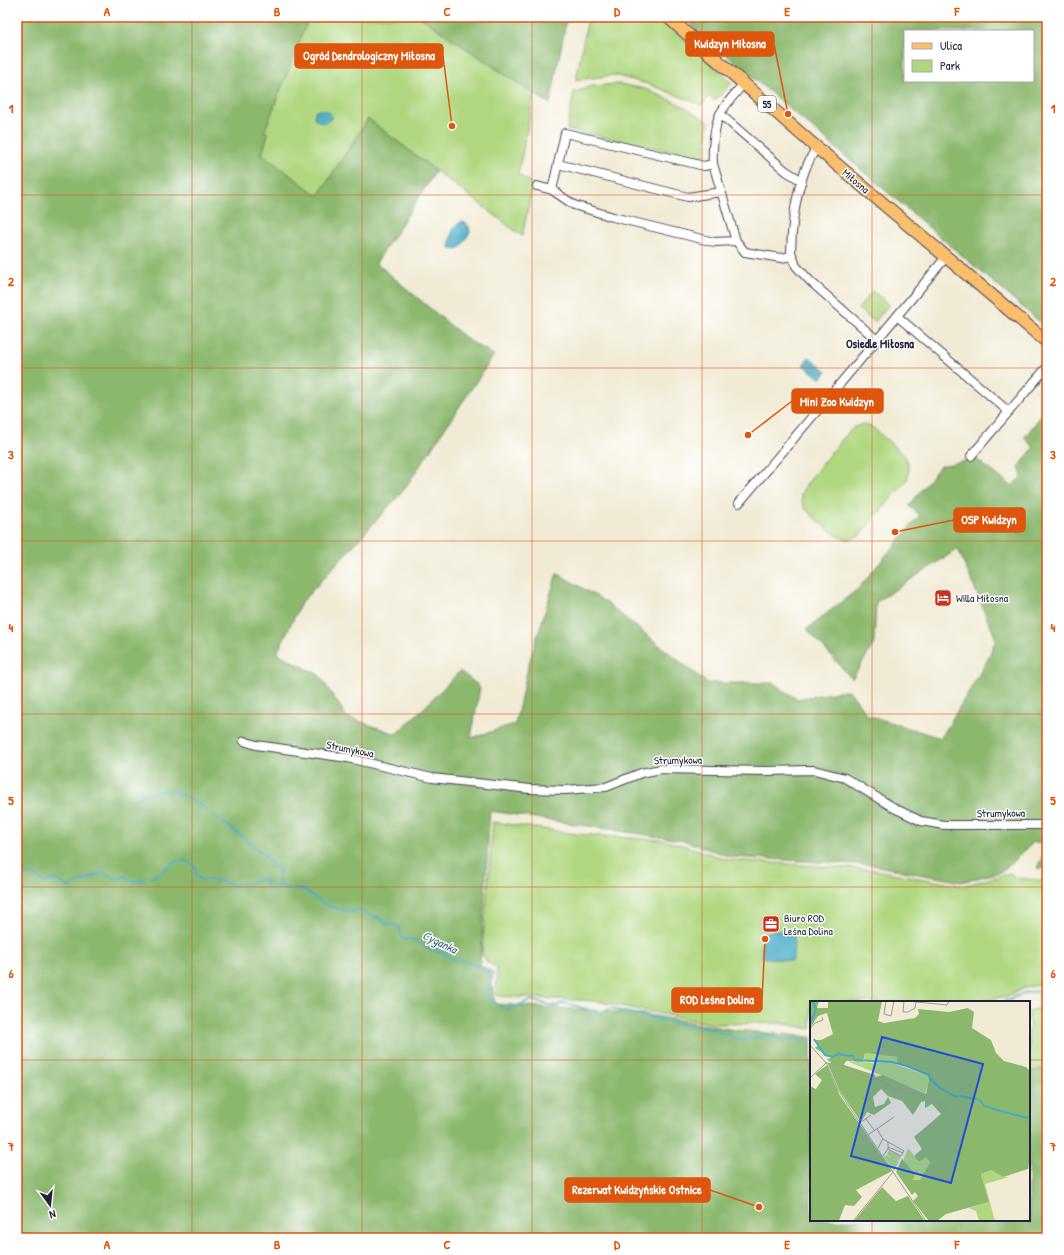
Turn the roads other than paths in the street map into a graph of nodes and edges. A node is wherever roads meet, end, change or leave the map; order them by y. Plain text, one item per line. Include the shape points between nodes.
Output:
1 (668, 17) edge
2 (744, 84) junction
3 (720, 114) junction
4 (817, 147) junction
5 (558, 164) junction
6 (713, 164) junction
7 (802, 181) junction
8 (537, 186) dead end
9 (552, 190) junction
10 (721, 192) junction
11 (736, 242) junction
12 (792, 256) junction
13 (946, 257) junction
14 (897, 316) junction
15 (877, 340) junction
16 (1047, 342) edge
17 (1047, 367) edge
18 (1008, 411) junction
19 (971, 456) dead end
20 (739, 504) dead end
21 (244, 741) dead end
22 (1047, 825) edge

1 - 2 main road, Miłosna / 55
2 - 3 street
2 - 4 main road, Miłosna / 55
3 - 6 street via 712,154
3 - 7 street via 786,171
4 - 7 street via 810,157
4 - 13 main road, Miłosna / 55
5 - 6 street via 565,133 704,166
5 - 9 street
5 - 10 street via 688,197
6 - 10 street
7 - 12 street via 792,224
8 - 9 street
9 - 11 street via 574,205 613,217 714,242
10 - 11 street
11 - 12 street via 745,252 781,258
12 - 15 street via 796,266 823,294
13 - 14 street
13 - 16 main road, Miłosna / 55
14 - 15 street
14 - 18 street
15 - 20 street
17 - 18 street
18 - 19 street
21 - 22 street, Strumykowa via 348,758 432,778 530,789 606,787 641,773 661,769 814,770 845,778 921,821 944,825

